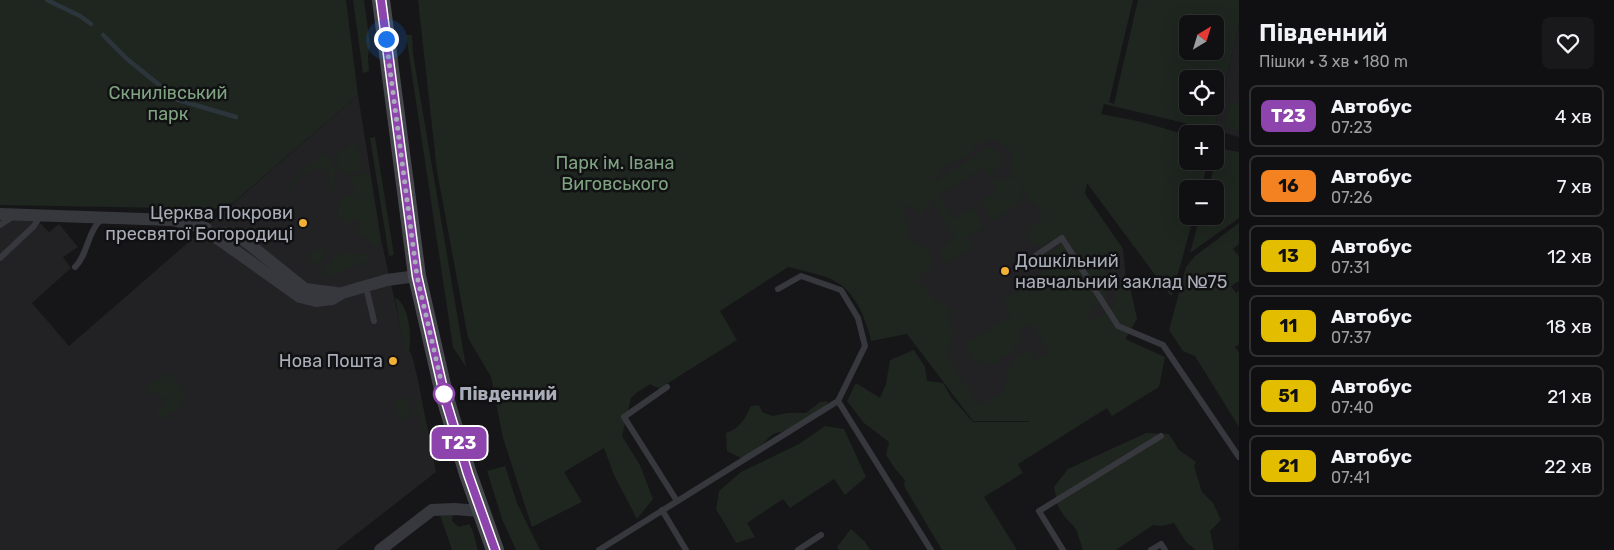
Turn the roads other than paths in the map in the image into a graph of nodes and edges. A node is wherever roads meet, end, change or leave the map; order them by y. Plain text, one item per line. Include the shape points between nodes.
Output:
1 (381, 0) edge
2 (0, 214) edge
3 (15, 215) junction
4 (40, 215) junction
5 (102, 219) junction
6 (0, 225) edge
7 (206, 228) dead end
8 (220, 236) dead end
9 (0, 258) edge
10 (75, 268) dead end
11 (1016, 269) dead end
12 (417, 276) junction
13 (366, 286) junction
14 (778, 289) dead end
15 (374, 321) dead end
16 (667, 387) dead end
17 (838, 401) junction
18 (1161, 436) dead end
19 (1239, 457) edge
20 (677, 501) junction
21 (662, 510) junction
22 (480, 511) junction
23 (821, 535) dead end
24 (380, 550) edge
25 (495, 550) edge
26 (599, 550) edge
27 (686, 550) edge
28 (798, 550) edge
29 (931, 550) edge
30 (1063, 550) edge
31 (1151, 550) edge
32 (1165, 550) edge

1 - 12 main road
2 - 3 street
3 - 4 street
3 - 6 lane
4 - 5 street
4 - 9 lane via 34,226
5 - 7 street via 172,220
5 - 10 lane via 88,239 81,262
8 - 13 street via 300,297 316,301 332,299
11 - 19 lane via 1062,238 1118,326 1163,344
12 - 13 street
12 - 22 main road via 440,378
13 - 15 lane
14 - 17 lane via 801,276 840,290 858,318 865,346
16 - 20 lane via 624,417
17 - 20 lane
17 - 29 lane
18 - 30 lane via 1038,511
20 - 21 lane
21 - 26 lane
21 - 27 lane
22 - 24 street via 432,510
22 - 25 main road
23 - 28 lane
31 - 32 lane via 1161,544

